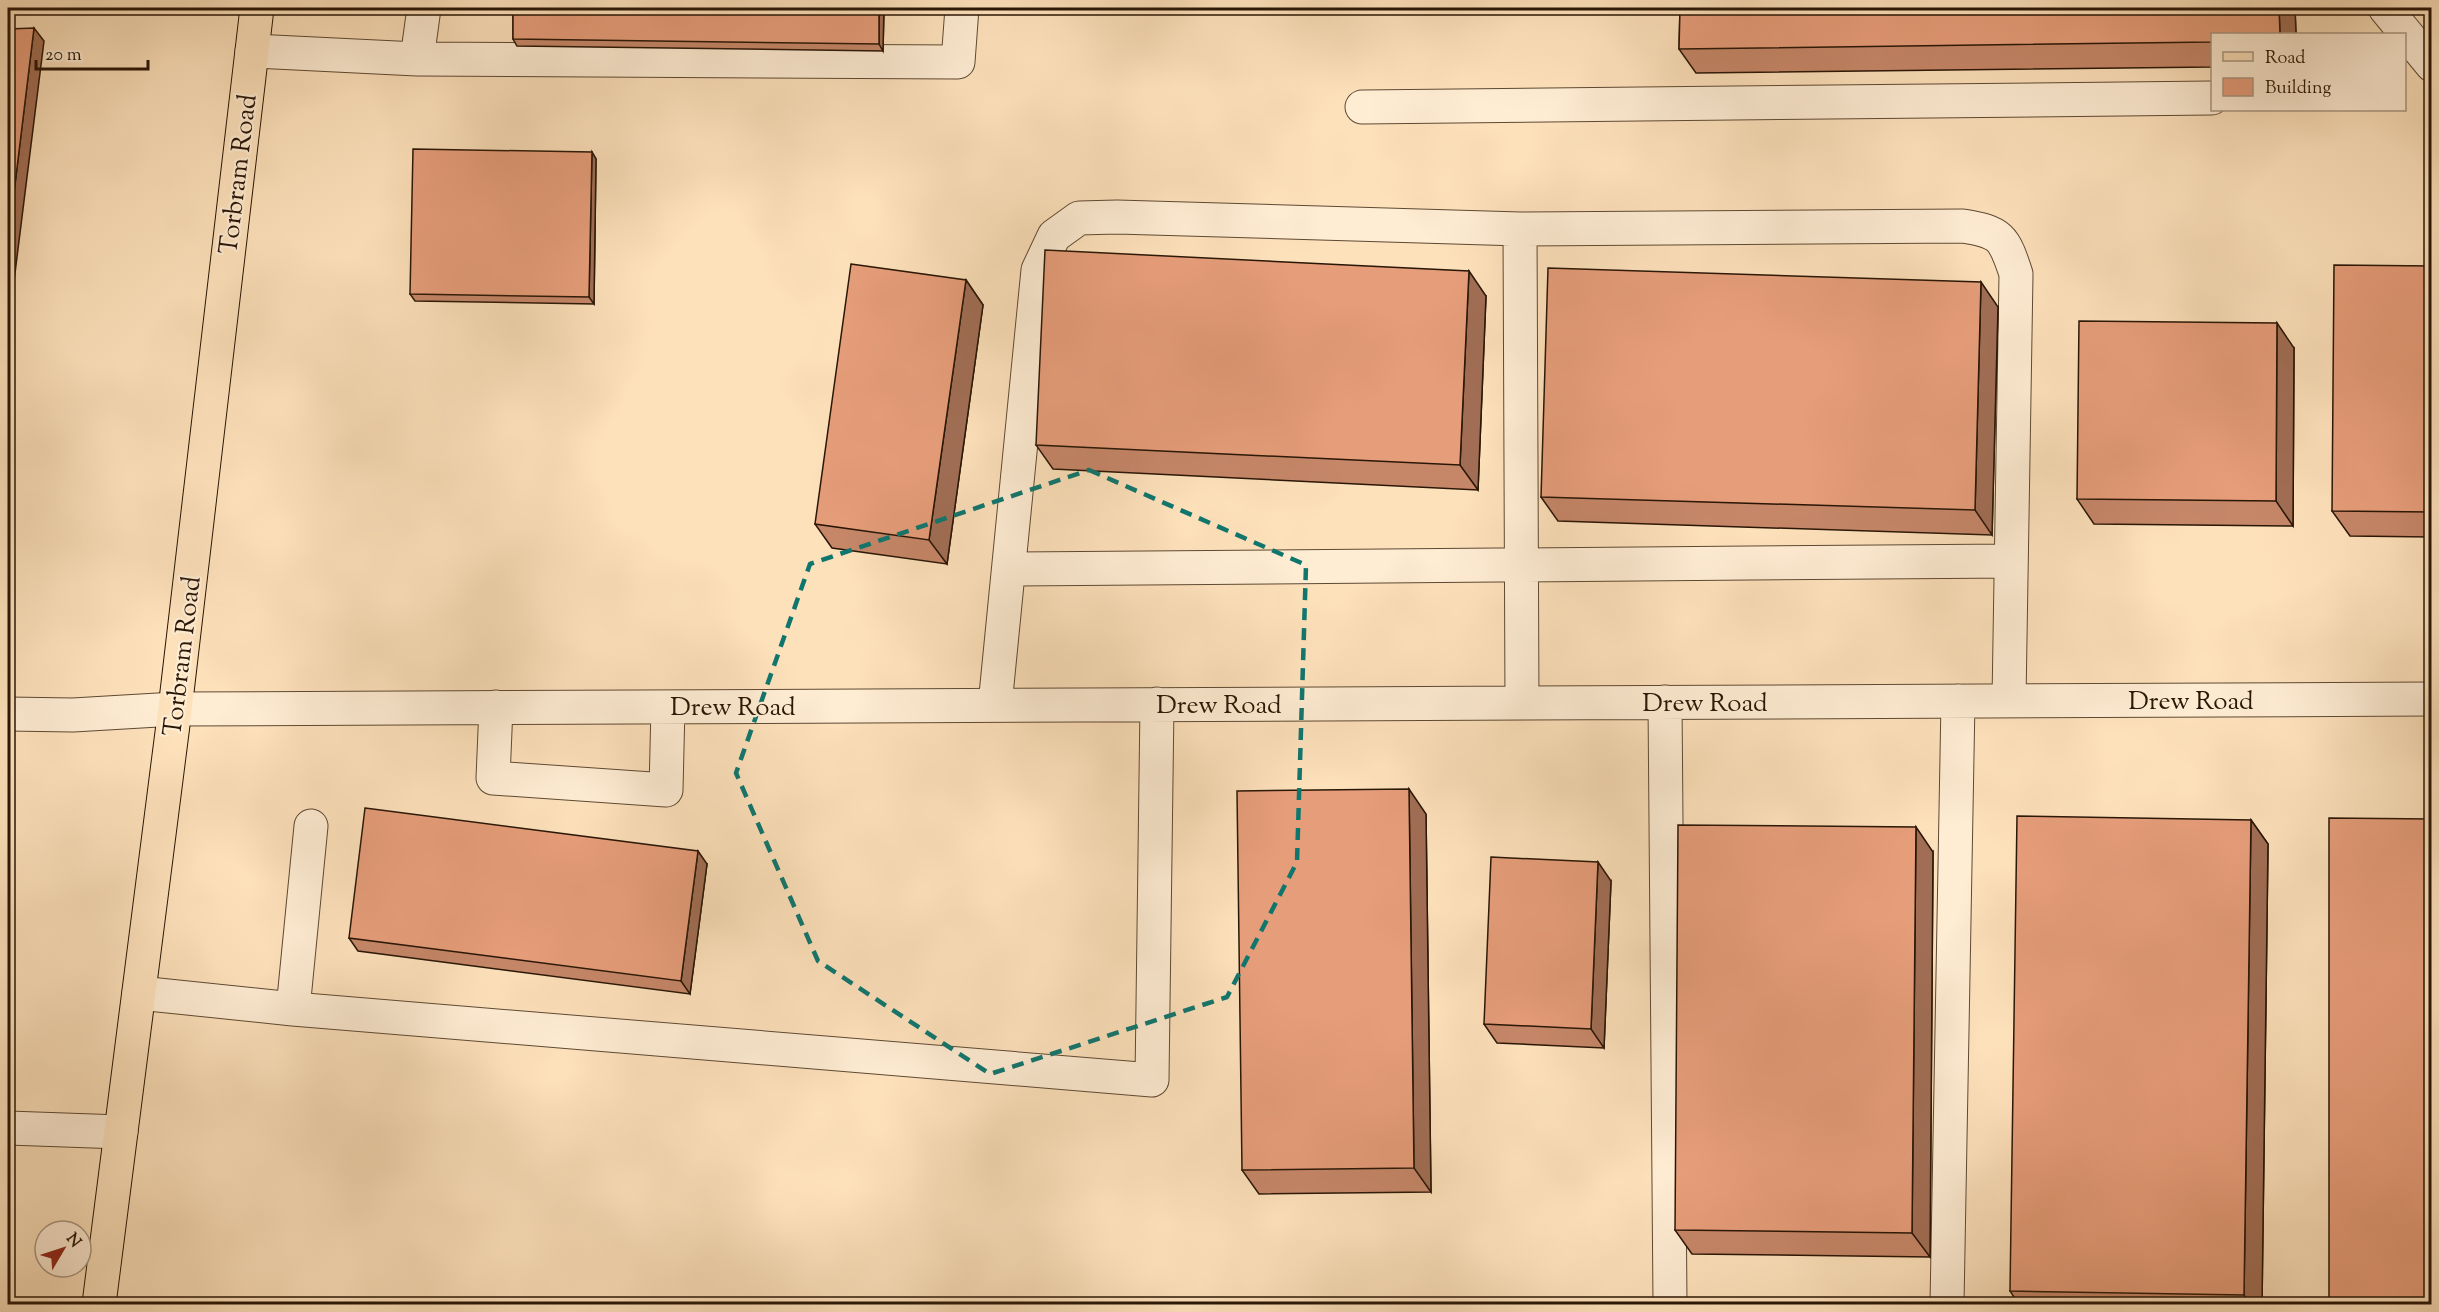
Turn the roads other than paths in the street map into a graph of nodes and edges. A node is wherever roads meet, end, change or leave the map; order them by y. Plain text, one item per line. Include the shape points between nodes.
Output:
1 (257, 8) edge
2 (424, 8) edge
3 (962, 8) edge
4 (2385, 8) edge
5 (2406, 33) edge
6 (2406, 33) edge
7 (252, 51) junction
8 (417, 59) junction
9 (2432, 65) edge
10 (2406, 72) edge
11 (2211, 99) edge
12 (1362, 107) dead end
13 (1520, 229) junction
14 (2011, 561) junction
15 (1520, 565) junction
16 (1009, 569) junction
17 (2432, 699) edge
18 (1958, 700) junction
19 (2009, 700) junction
20 (1665, 702) junction
21 (1522, 703) junction
22 (1157, 704) junction
23 (995, 705) junction
24 (496, 707) junction
25 (668, 707) junction
26 (176, 709) junction
27 (8, 714) edge
28 (311, 826) dead end
29 (139, 993) junction
30 (293, 1009) junction
31 (8, 1128) edge
32 (121, 1132) junction
33 (99, 1305) edge
34 (1670, 1305) edge
35 (1947, 1305) edge

1 - 7 main road, Torbram Road
2 - 8 street
3 - 8 street via 958,62
4 - 6 street
5 - 9 street
7 - 8 street
7 - 26 main road, Torbram Road
9 - 10 street
11 - 12 street
13 - 14 street via 1963,226 1990,230 2008,247 2016,274
13 - 15 street
13 - 16 street via 1078,218 1054,236 1038,270
14 - 15 street
14 - 19 street
15 - 16 street
15 - 21 street
16 - 23 street
17 - 19 street, Drew Road
18 - 19 street, Drew Road
18 - 20 street, Drew Road
18 - 35 street
20 - 21 street, Drew Road
20 - 34 street
21 - 22 street, Drew Road
22 - 23 street, Drew Road
22 - 30 street via 1152,1080
23 - 25 street, Drew Road
24 - 25 street, Drew Road
24 - 25 street via 493,778 666,790
24 - 26 street, Drew Road
26 - 27 street, Drew Road
26 - 29 main road, Torbram Road
28 - 30 street
29 - 30 street
29 - 32 main road, Torbram Road
31 - 32 street
32 - 33 main road, Torbram Road

